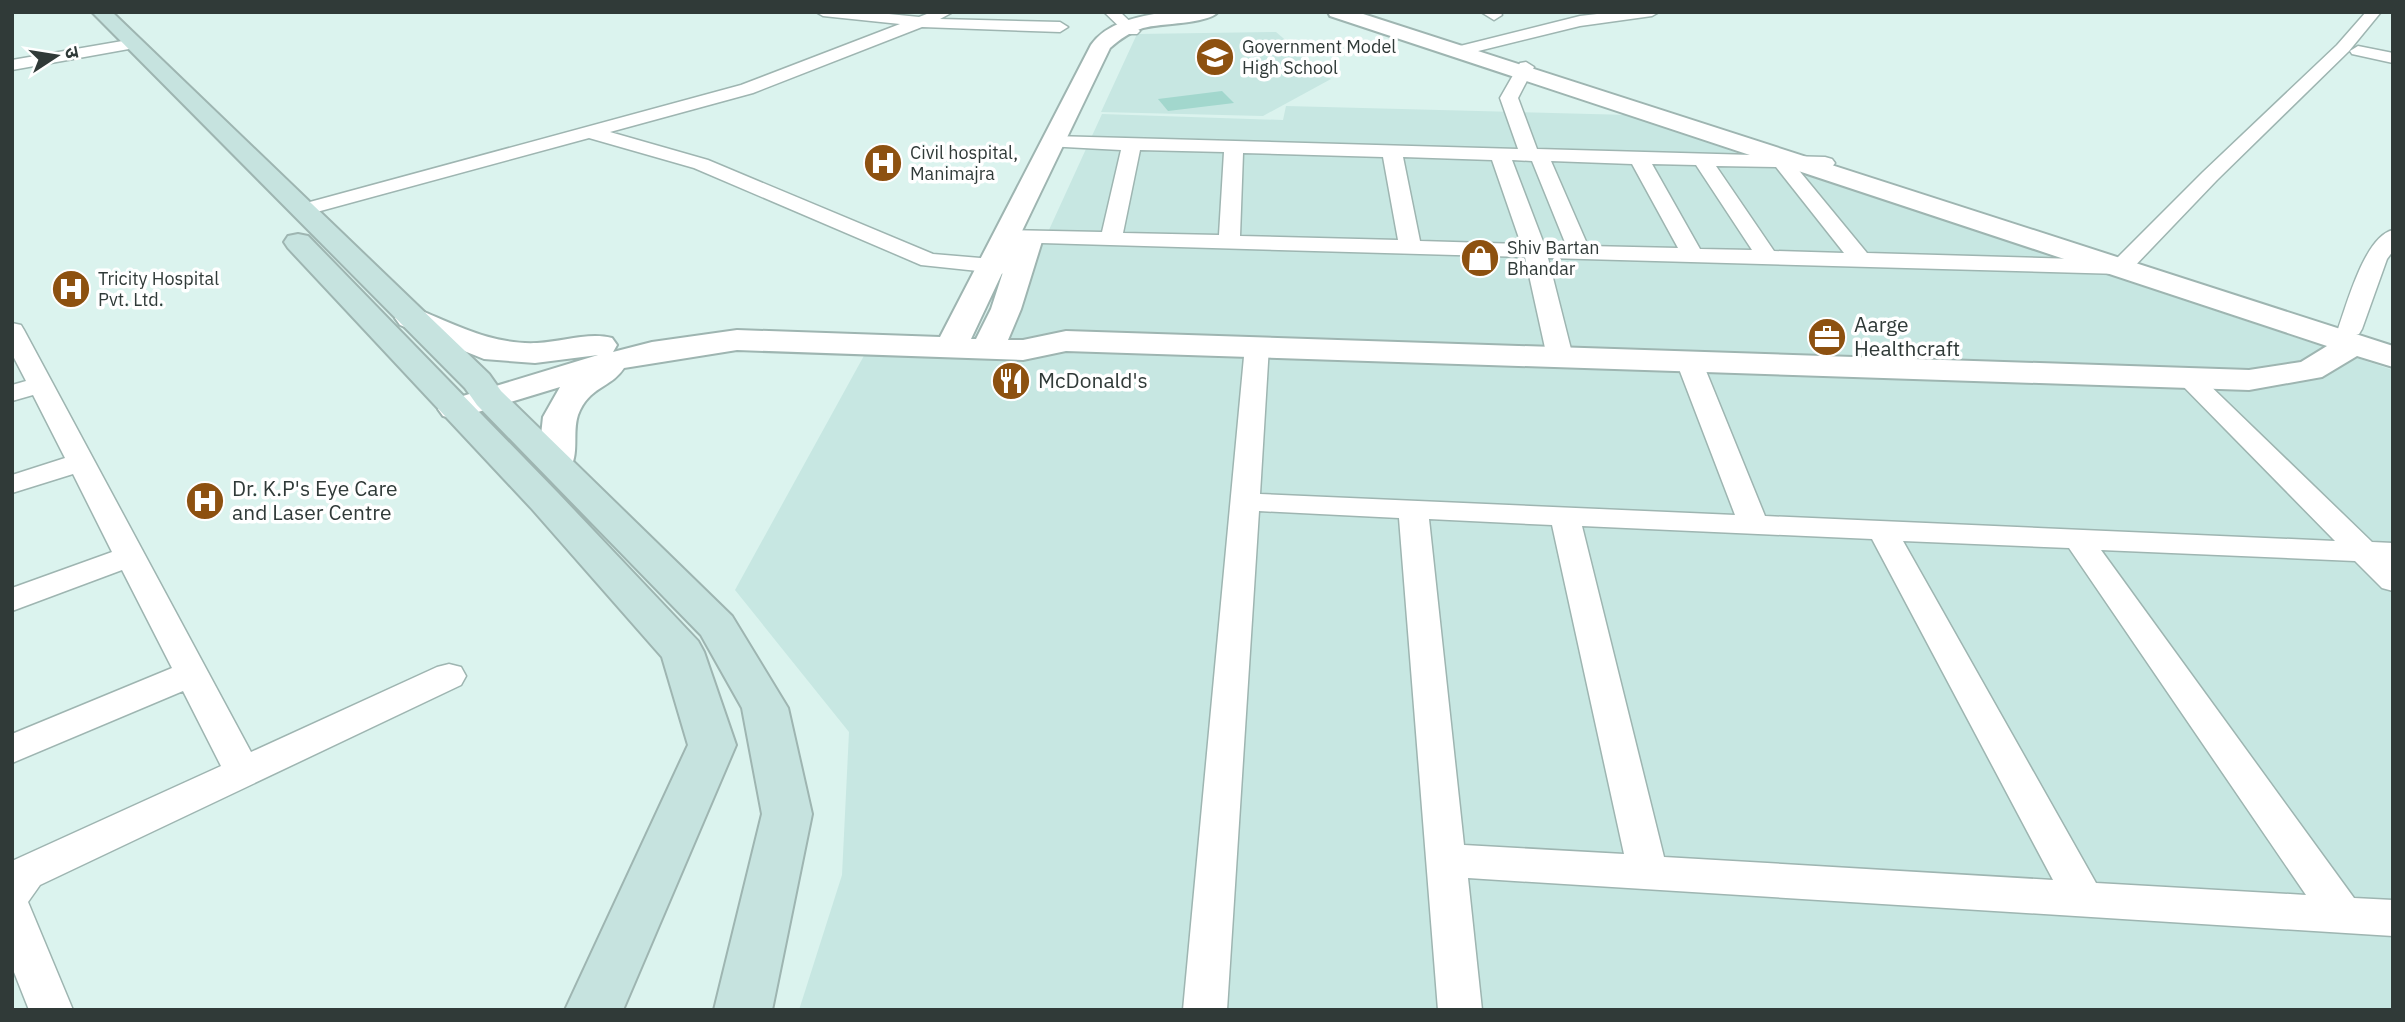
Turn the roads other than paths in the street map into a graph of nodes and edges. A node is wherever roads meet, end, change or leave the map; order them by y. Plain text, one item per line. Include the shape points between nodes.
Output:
1 (77, 12) edge
2 (101, 12) edge
3 (823, 12) edge
4 (1209, 12) edge
5 (1234, 12) edge
6 (1337, 12) edge
7 (1652, 12) edge
8 (2374, 12) edge
9 (2393, 14) edge
10 (928, 16) edge
11 (1123, 23) edge
12 (1060, 27) dead end
13 (1430, 44) junction
14 (121, 45) junction
15 (1462, 50) junction
16 (2358, 51) junction
17 (2393, 58) edge
18 (12, 65) edge
19 (1524, 70) junction
20 (589, 132) junction
21 (1053, 142) junction
22 (1132, 145) junction
23 (1234, 147) junction
24 (1392, 151) junction
25 (1500, 154) junction
26 (1534, 155) junction
27 (1639, 158) junction
28 (1702, 159) junction
29 (1788, 162) junction
30 (1825, 163) junction
31 (302, 210) junction
32 (2393, 236) edge
33 (1017, 237) junction
34 (1111, 239) junction
35 (1229, 242) junction
36 (1410, 247) junction
37 (1535, 251) junction
38 (1580, 252) junction
39 (1693, 256) junction
40 (1768, 258) junction
41 (1861, 260) junction
42 (2133, 266) junction
43 (1004, 267) junction
44 (411, 318) junction
45 (12, 330) edge
46 (956, 336) junction
47 (2352, 336) junction
48 (993, 337) junction
49 (2393, 343) edge
50 (1257, 346) junction
51 (619, 351) junction
52 (2393, 356) edge
53 (1560, 357) junction
54 (1689, 361) junction
55 (2188, 378) junction
56 (27, 389) edge
57 (466, 395) junction
58 (81, 462) junction
59 (556, 462) junction
60 (12, 484) edge
61 (1245, 502) junction
62 (1413, 509) junction
63 (1565, 516) junction
64 (1754, 524) junction
65 (1882, 530) junction
66 (2078, 539) junction
67 (2378, 552) edge
68 (130, 556) junction
69 (2393, 581) edge
70 (12, 600) edge
71 (191, 674) junction
72 (449, 676) dead end
73 (12, 749) edge
74 (243, 772) junction
75 (1446, 860) junction
76 (1647, 872) junction
77 (12, 893) edge
78 (2084, 899) junction
79 (12, 911) edge
80 (2343, 915) junction
81 (2393, 918) edge
82 (51, 1010) edge
83 (594, 1010) edge
84 (743, 1010) edge
85 (1205, 1010) edge
86 (1460, 1010) edge

1 - 14 main road
2 - 14 main road
3 - 10 street
4 - 11 street
5 - 11 street
6 - 13 street
7 - 15 street via 1580,21
8 - 42 street via 2343,48 2210,176
9 - 16 street
10 - 12 street
10 - 20 street via 747,89
11 - 21 street via 1101,45
13 - 15 street
13 - 19 street
14 - 18 street
14 - 31 main road
14 - 57 main road
15 - 19 street
16 - 17 street
16 - 42 street
19 - 26 street via 1509,98
19 - 29 street
19 - 30 street
20 - 31 street
20 - 43 street via 701,164 929,260
21 - 22 street
21 - 33 street
22 - 23 street
22 - 34 street
23 - 24 street
23 - 35 street
24 - 25 street
24 - 36 street
25 - 26 street
25 - 37 street
26 - 27 street
26 - 38 street
27 - 28 street
27 - 39 street
28 - 29 street
28 - 40 street
29 - 30 street
29 - 41 street
29 - 42 street
30 - 42 street
31 - 44 main road
32 - 47 street via 2376,258
33 - 34 street
33 - 43 street
34 - 35 street
35 - 36 street
36 - 37 street
37 - 38 street
37 - 53 street
38 - 39 street
39 - 40 street
40 - 41 street
41 - 42 street
42 - 47 street
43 - 46 street
43 - 48 street
44 - 51 street via 484,349
44 - 57 main road
45 - 56 street
46 - 48 street
46 - 51 street via 737,340 653,352
47 - 49 street
47 - 52 street
47 - 55 street via 2310,370 2249,380
48 - 50 street via 1023,350 1066,341
50 - 53 street
50 - 61 street
51 - 57 street
51 - 59 street via 575,390 560,417
53 - 54 street
54 - 55 street
54 - 64 street
55 - 67 street
56 - 58 street
57 - 59 main road
57 - 83 main road via 545,501 682,653 712,745
58 - 60 street
58 - 68 street
59 - 84 main road via 717,626 765,708 787,814
61 - 62 street
61 - 85 street
62 - 63 street
62 - 75 street
63 - 64 street
63 - 76 street
64 - 65 street
65 - 66 street
65 - 78 street
66 - 67 street
66 - 80 street
67 - 69 street
68 - 70 street
68 - 71 street
71 - 73 street
71 - 74 street
72 - 74 street
74 - 77 street via 26,873
75 - 76 street
75 - 86 street
76 - 78 street
78 - 80 street
79 - 82 street
80 - 81 street

